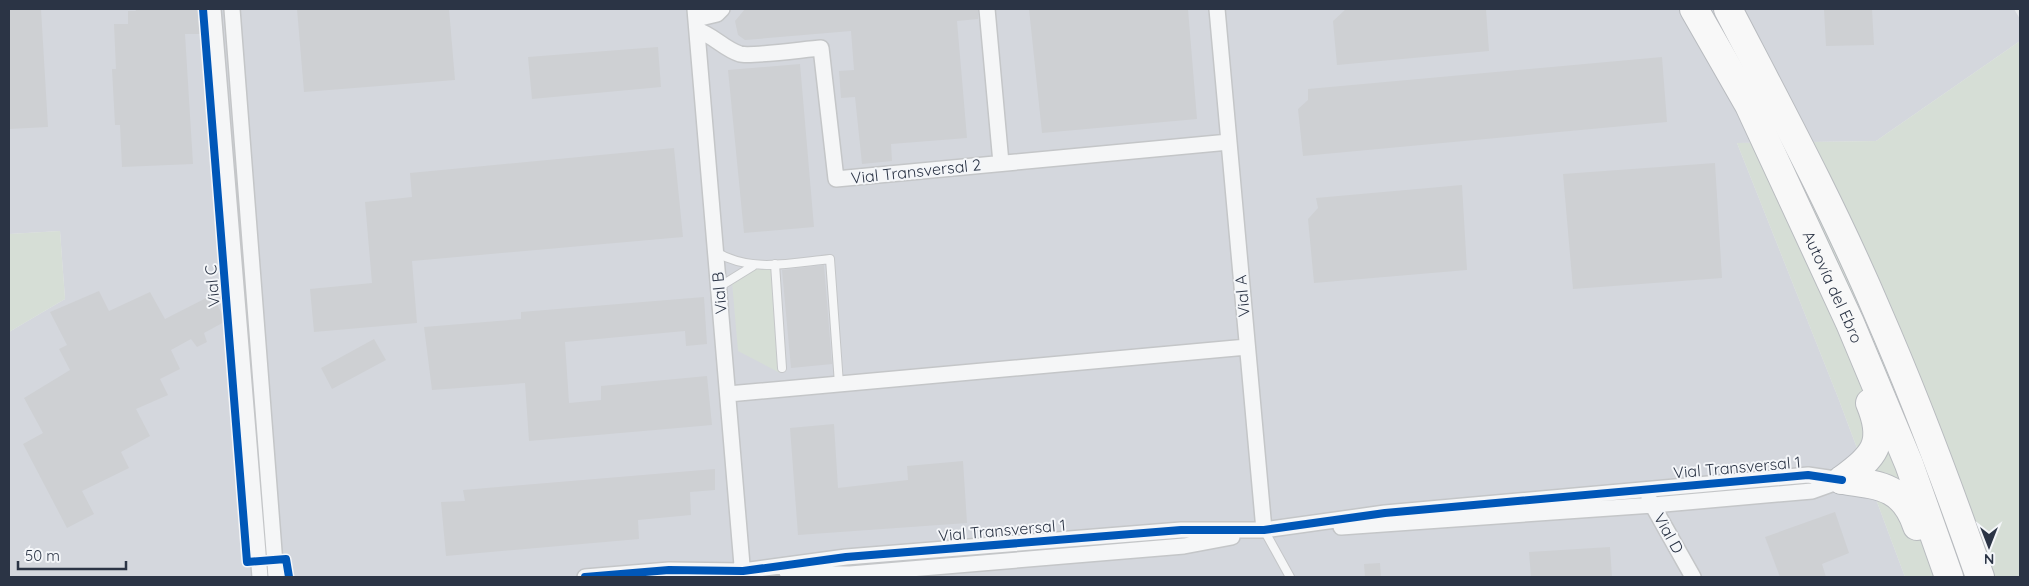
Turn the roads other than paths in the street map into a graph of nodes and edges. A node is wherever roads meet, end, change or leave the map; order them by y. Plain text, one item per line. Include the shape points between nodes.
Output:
1 (213, 9) edge
2 (232, 9) edge
3 (722, 9) edge
4 (987, 9) edge
5 (1217, 9) edge
6 (1694, 9) edge
7 (1728, 9) edge
8 (1743, 9) edge
9 (696, 19) edge
10 (1229, 142) junction
11 (1768, 146) junction
12 (1001, 163) junction
13 (1815, 178) junction
14 (716, 252) junction
15 (775, 264) junction
16 (753, 266) junction
17 (719, 287) junction
18 (1247, 347) junction
19 (782, 368) dead end
20 (840, 384) junction
21 (728, 394) junction
22 (1842, 480) junction
23 (1643, 489) junction
24 (1653, 505) junction
25 (1264, 530) junction
26 (743, 574) edge
27 (260, 577) edge
28 (276, 577) edge
29 (585, 577) edge
30 (716, 577) edge
31 (1290, 577) edge
32 (1693, 577) edge
33 (1934, 577) edge
34 (1949, 577) edge
35 (1980, 577) edge

1 - 27 street, Vial C
2 - 28 street
3 - 9 street via 718,14
4 - 12 street
5 - 10 street, Vial A
6 - 11 highway, Autovía del Ebro via 1749,105
7 - 13 highway, Autovía del Ebro
8 - 13 highway via 1799,117
9 - 12 street, Vial Transversal 2 via 724,46 741,54 821,48 836,179
9 - 14 street, Vial B
10 - 12 street, Vial Transversal 2
10 - 18 street, Vial A
11 - 22 highway via 1776,192 1825,296 1876,423 1878,440 1875,452
11 - 34 highway, Autovía del Ebro via 1850,323 1909,464
13 - 35 highway, Autovía del Ebro via 1878,312 1938,456
14 - 16 lane
14 - 17 street, Vial B
15 - 16 lane
15 - 19 lane
15 - 20 lane via 830,259
16 - 17 lane
17 - 21 street, Vial B
18 - 20 street
18 - 25 street, Vial A
20 - 21 street
21 - 26 street, Vial B
22 - 23 street, Vial Transversal 1 via 1808,475
22 - 24 street, Vial Transversal 1 via 1812,491
22 - 33 highway via 1879,486 1901,496 1913,515
23 - 24 street, Vial D
23 - 25 street, Vial Transversal 1 via 1384,513
24 - 25 street, Vial Transversal 1 via 1371,526
24 - 32 street, Vial D
25 - 26 street, Vial Transversal 1 via 1184,546 850,574
25 - 31 lane, Vial A
26 - 29 street, Vial Transversal 1 via 669,570
26 - 30 street, Vial Transversal 1

